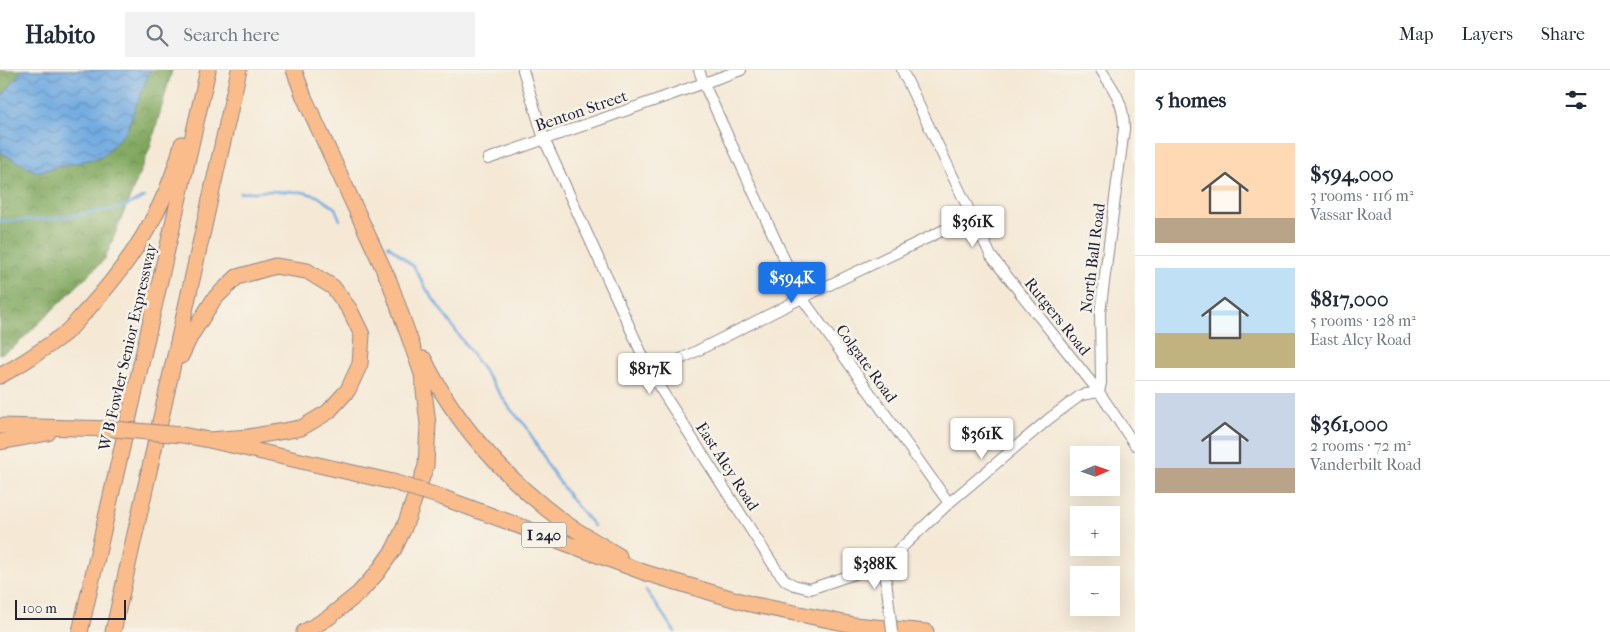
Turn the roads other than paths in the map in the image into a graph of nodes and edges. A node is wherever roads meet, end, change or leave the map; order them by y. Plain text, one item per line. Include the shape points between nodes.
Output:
1 (201, 70) edge
2 (208, 70) edge
3 (238, 70) edge
4 (294, 70) edge
5 (523, 70) edge
6 (699, 70) edge
7 (740, 70) edge
8 (902, 70) edge
9 (1101, 70) edge
10 (704, 84) junction
11 (544, 139) junction
12 (488, 159) dead end
13 (971, 217) junction
14 (802, 298) junction
15 (399, 306) junction
16 (651, 374) junction
17 (0, 376) edge
18 (1099, 392) junction
19 (166, 394) junction
20 (0, 426) edge
21 (84, 427) junction
22 (209, 440) junction
23 (0, 442) edge
24 (1135, 446) edge
25 (949, 503) junction
26 (884, 564) junction
27 (646, 573) junction
28 (80, 632) edge
29 (113, 632) edge
30 (304, 632) edge
31 (892, 632) edge
32 (926, 632) edge

1 - 17 highway via 169,184 142,238 110,285 65,333
2 - 28 highway, W B Fowler Senior Expressway
3 - 19 highway
4 - 15 highway
5 - 11 street, East Alcy Road
6 - 10 street, Colgate Road
7 - 10 street, Benton Street
8 - 13 street, Rutgers Road
9 - 18 street, North Ball Road via 1122,104 1124,129 1100,313
10 - 11 street, Benton Street
10 - 14 street, Colgate Road
11 - 12 street, Benton Street
11 - 16 street, East Alcy Road
13 - 14 street
13 - 18 street, Rutgers Road via 991,256
14 - 16 street
14 - 25 street, Colgate Road
15 - 27 highway via 430,371 460,419 504,472 562,520
15 - 30 highway via 422,374 428,424 426,466 404,528 377,573 359,593
16 - 26 street, East Alcy Road via 776,570 786,580 810,588
18 - 24 street
18 - 25 street via 1081,395
19 - 22 highway via 190,337 214,299 237,277 275,266 307,271 333,287 350,310 362,335 360,364 348,390 328,412 301,428
19 - 29 highway
20 - 21 highway
21 - 22 highway, I 240, bridge
21 - 23 highway
22 - 27 highway, I 240, bridge via 393,482
25 - 26 street
26 - 31 street, bridge
27 - 32 highway, I 240 via 759,606 854,625

